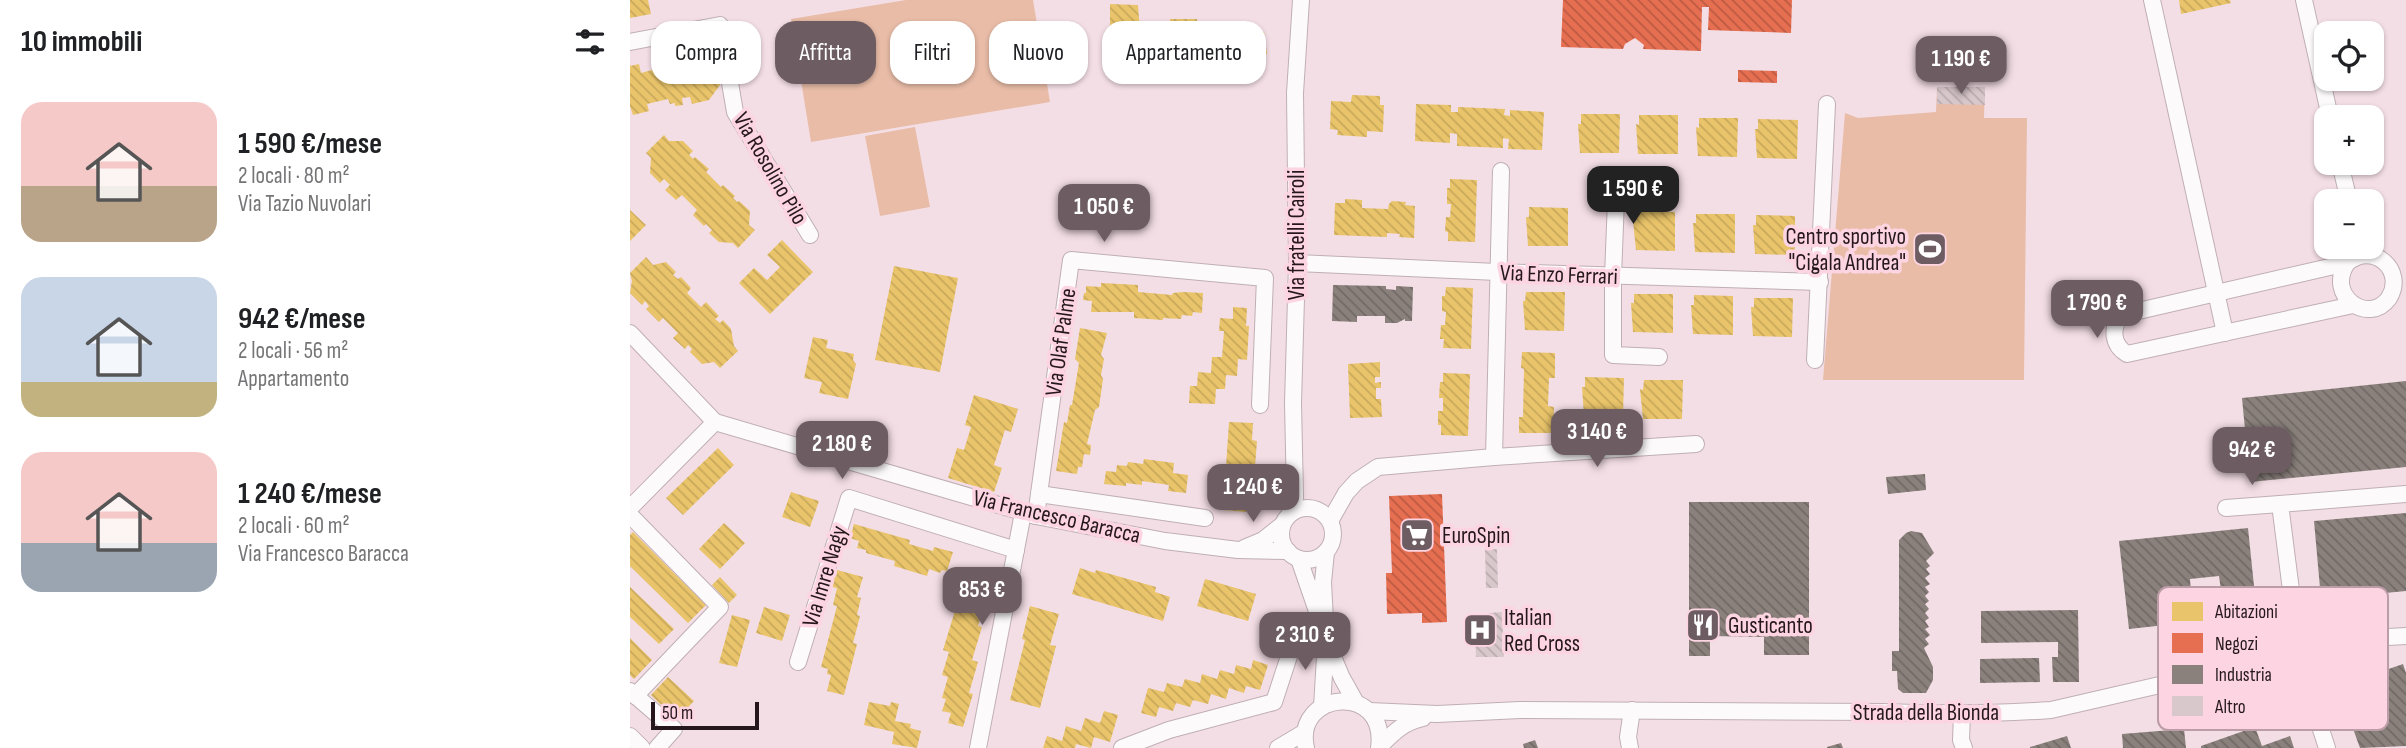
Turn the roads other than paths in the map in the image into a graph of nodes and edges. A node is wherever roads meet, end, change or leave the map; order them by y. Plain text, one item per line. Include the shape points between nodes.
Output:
1 (1301, 0) edge
2 (2152, 0) edge
3 (2304, 0) edge
4 (630, 41) edge
5 (1827, 104) dead end
6 (2327, 105) edge
7 (1501, 172) dead end
8 (1617, 175) dead end
9 (810, 235) dead end
10 (2342, 259) edge
11 (2353, 259) edge
12 (2382, 259) edge
13 (1297, 263) junction
14 (1497, 272) junction
15 (1613, 276) junction
16 (1820, 282) junction
17 (2400, 290) edge
18 (2218, 294) junction
19 (2353, 305) junction
20 (630, 332) edge
21 (2225, 333) junction
22 (1660, 357) dead end
23 (1815, 360) dead end
24 (1261, 405) dead end
25 (715, 422) junction
26 (1696, 444) dead end
27 (1494, 457) junction
28 (1294, 471) junction
29 (1346, 493) junction
30 (1039, 494) junction
31 (2406, 494) edge
32 (2280, 504) junction
33 (630, 508) edge
34 (1315, 508) junction
35 (2227, 508) dead end
36 (1293, 512) junction
37 (630, 515) edge
38 (1029, 515) junction
39 (1205, 518) dead end
40 (1330, 521) junction
41 (1282, 525) junction
42 (1016, 550) junction
43 (1238, 550) junction
44 (1326, 552) junction
45 (1293, 555) junction
46 (2291, 587) edge
47 (1282, 628) dead end
48 (1325, 636) junction
49 (2388, 636) edge
50 (2406, 636) edge
51 (798, 662) dead end
52 (2158, 685) edge
53 (632, 693) edge
54 (1322, 707) junction
55 (1363, 707) junction
56 (1632, 710) junction
57 (1962, 713) junction
58 (1437, 714) junction
59 (2321, 730) edge
60 (630, 736) edge
61 (1306, 740) edge
62 (1380, 747) edge
63 (642, 748) edge
64 (657, 748) edge
65 (978, 748) edge
66 (1122, 748) edge
67 (1278, 748) edge
68 (1630, 748) edge
69 (1964, 748) edge
70 (2327, 748) edge

1 - 13 street, Via fratelli Cairoli via 1295,93
2 - 18 street
3 - 6 street
4 - 9 street, Via Rosolino Pilo via 720,25 734,112
5 - 16 street
7 - 14 street
8 - 15 street
10 - 18 street
11 - 19 street via 2340,277 2343,293
12 - 17 street
13 - 14 street, Via Enzo Ferrari
13 - 28 street, Via fratelli Cairoli
14 - 15 street, Via Enzo Ferrari
14 - 27 street
15 - 16 street, Via Enzo Ferrari
15 - 22 street via 1613,355
16 - 23 street
17 - 19 street via 2377,307
18 - 21 street
18 - 21 street via 2121,315 2115,336 2127,354
19 - 21 street
20 - 25 street
24 - 30 street, Via Olaf Palme via 1265,278 1070,260
25 - 33 street
25 - 38 street, Via Francesco Baracca
26 - 27 street
27 - 29 street via 1378,467
28 - 34 street, Via fratelli Cairoli
28 - 36 street, Via fratelli Cairoli
29 - 34 street
29 - 40 street
30 - 38 street, Via Olaf Palme
30 - 39 street
31 - 32 street
32 - 35 street
32 - 46 street
34 - 36 street
34 - 40 street
36 - 41 street
37 - 53 street via 720,607
38 - 42 street
38 - 43 street, Via Francesco Baracca
40 - 44 street via 1333,539
41 - 43 street via 1263,540
41 - 45 street via 1281,539
42 - 51 street, Via Imre Nagy via 849,498
42 - 65 street
43 - 45 street, Via Francesco Baracca
44 - 45 street via 1313,559
44 - 48 street
45 - 48 street
47 - 66 street via 1292,647 1274,702 1169,730
48 - 54 street
48 - 55 street via 1342,678
49 - 50 street, Strada della Bionda
52 - 57 street, Strada della Bionda via 2051,710
53 - 64 street via 674,729
54 - 55 street, Strada della Bionda via 1344,700
54 - 61 street via 1308,722
55 - 58 street, Strada della Bionda
55 - 62 street via 1377,721
56 - 57 street, Strada della Bionda
56 - 58 street, Strada della Bionda
56 - 68 street
57 - 69 street
58 - 62 street, Strada della Bionda via 1407,722
59 - 70 street
60 - 63 street
61 - 67 street

